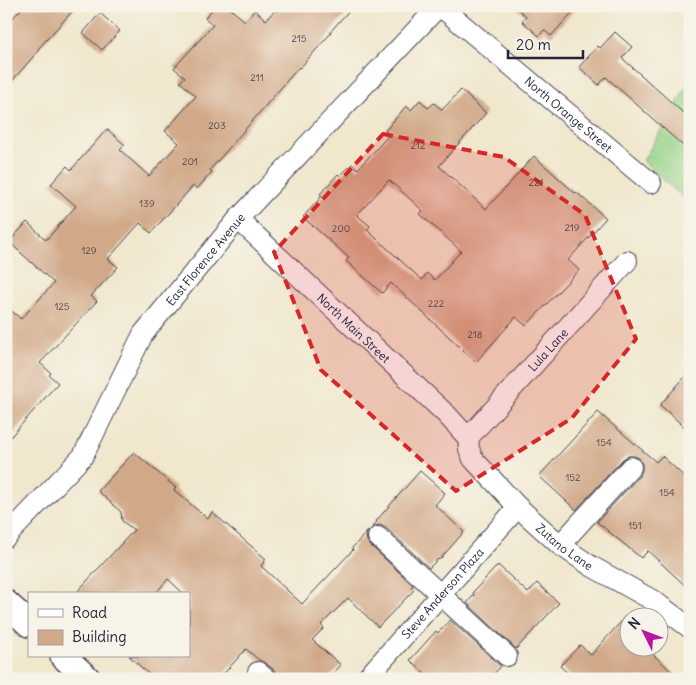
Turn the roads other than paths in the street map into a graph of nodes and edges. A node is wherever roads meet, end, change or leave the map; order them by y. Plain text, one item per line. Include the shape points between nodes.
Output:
1 (439, 6) edge
2 (652, 183) dead end
3 (238, 218) junction
4 (627, 261) dead end
5 (468, 438) junction
6 (631, 467) dead end
7 (518, 507) junction
8 (6, 537) edge
9 (378, 537) dead end
10 (560, 545) junction
11 (440, 595) junction
12 (6, 603) edge
13 (28, 623) edge
14 (690, 628) edge
15 (507, 656) dead end
16 (65, 658) edge
17 (88, 679) edge
18 (366, 679) edge

1 - 2 street, North Orange Street
1 - 3 street, East Florence Avenue
3 - 5 street, North Main Street
3 - 8 street, East Florence Avenue via 143,334 83,456
4 - 5 street, Lula Lane
5 - 7 street, Zutano Lane via 473,459
6 - 10 street
7 - 10 street, Zutano Lane
7 - 11 street, Steve Anderson Plaza
9 - 11 street
10 - 14 street, Zutano Lane via 654,601
11 - 15 street
11 - 18 street, Steve Anderson Plaza
12 - 13 street
16 - 17 street

